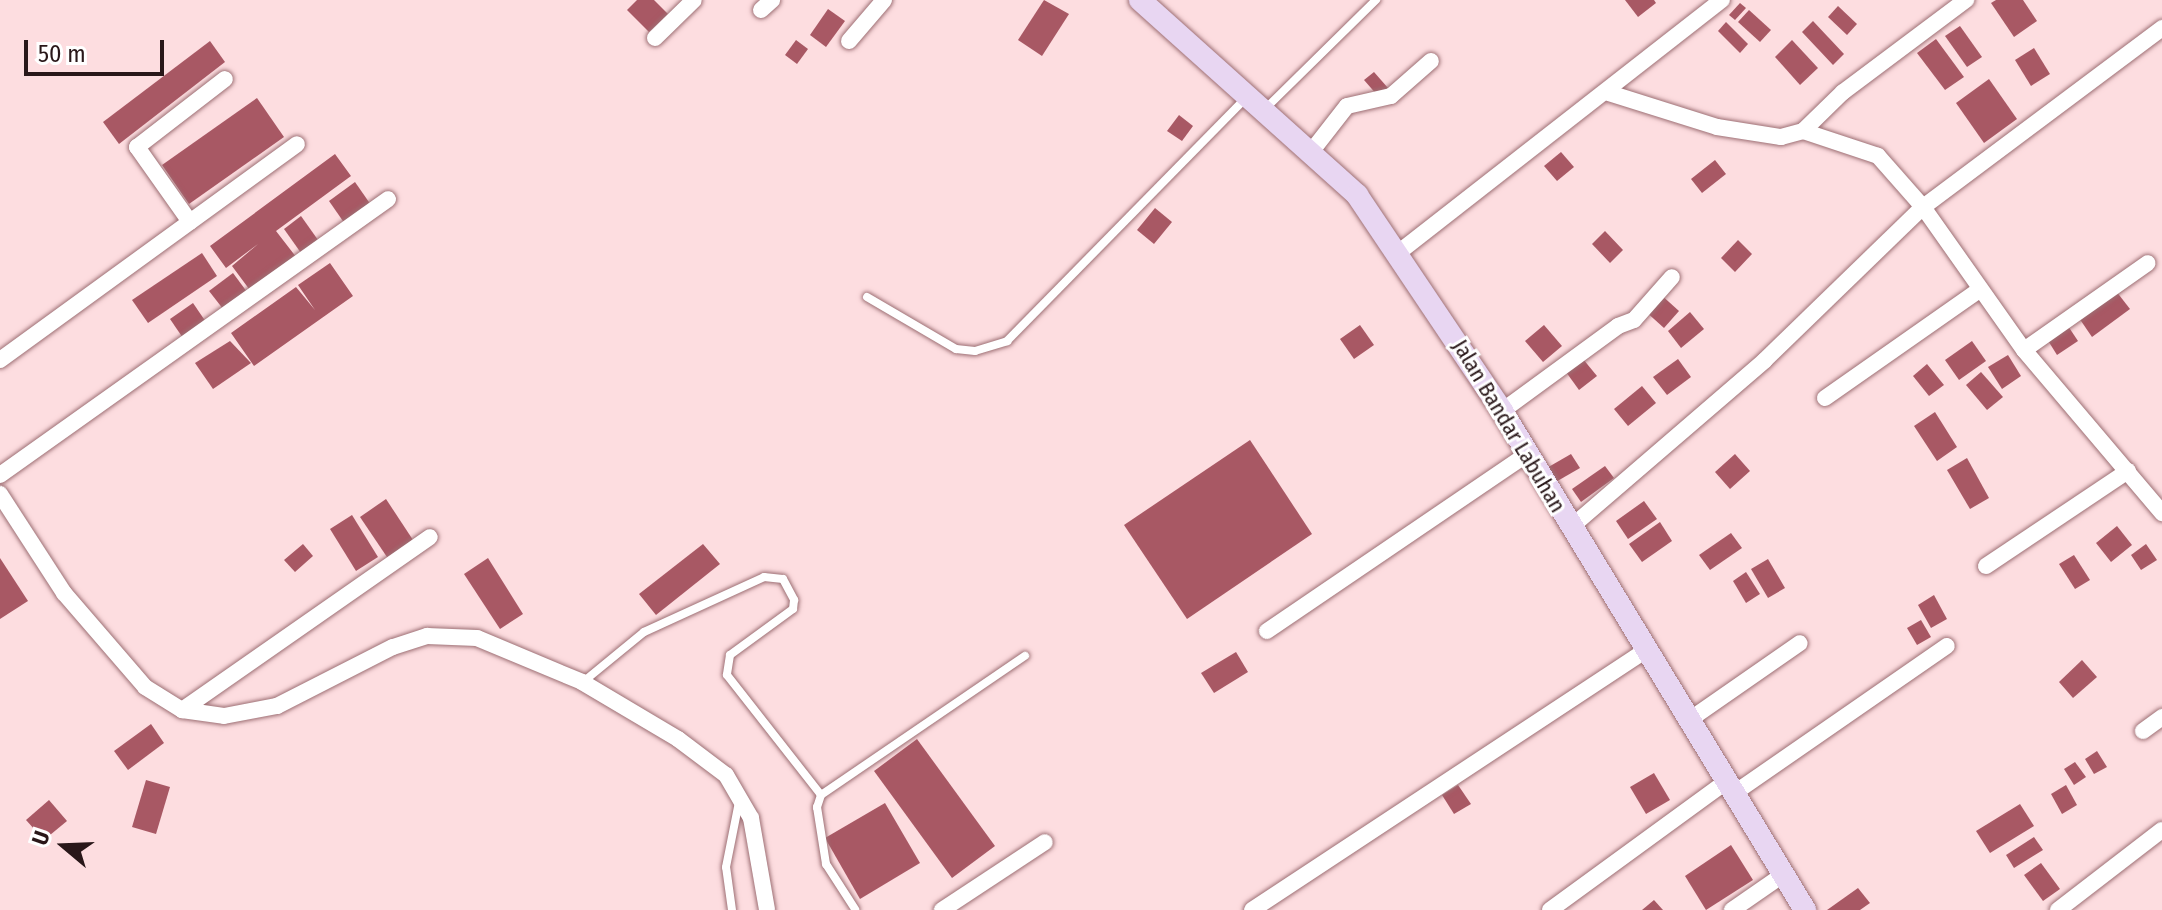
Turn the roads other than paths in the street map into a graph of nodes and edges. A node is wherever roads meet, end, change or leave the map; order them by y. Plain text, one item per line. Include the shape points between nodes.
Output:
1 (694, 0) edge
2 (884, 0) edge
3 (1140, 0) edge
4 (1376, 0) edge
5 (1722, 0) edge
6 (1966, 0) edge
7 (2162, 28) edge
8 (655, 38) dead end
9 (849, 41) dead end
10 (1431, 61) dead end
11 (225, 79) dead end
12 (1609, 93) junction
13 (1256, 102) junction
14 (1803, 131) junction
15 (297, 144) dead end
16 (1311, 152) junction
17 (388, 199) dead end
18 (1923, 207) junction
19 (190, 222) junction
20 (1398, 253) junction
21 (2148, 263) dead end
22 (1672, 277) dead end
23 (1979, 290) junction
24 (867, 297) dead end
25 (2024, 350) junction
26 (0, 360) edge
27 (1825, 398) dead end
28 (1502, 411) junction
29 (1527, 454) junction
30 (2128, 471) junction
31 (0, 475) edge
32 (0, 494) edge
33 (2162, 513) edge
34 (1570, 528) junction
35 (430, 537) dead end
36 (1986, 566) dead end
37 (1267, 631) dead end
38 (1800, 643) dead end
39 (1947, 646) dead end
40 (1647, 650) junction
41 (1025, 656) dead end
42 (582, 682) junction
43 (182, 710) junction
44 (2162, 717) edge
45 (1692, 718) junction
46 (2143, 731) dead end
47 (1730, 787) junction
48 (821, 795) junction
49 (740, 797) junction
50 (2162, 830) edge
51 (1045, 842) dead end
52 (1784, 874) junction
53 (855, 909) edge
54 (732, 910) edge
55 (767, 910) edge
56 (942, 910) edge
57 (1252, 910) edge
58 (1550, 910) edge
59 (1732, 910) edge
60 (1805, 910) edge
61 (2058, 910) edge

1 - 8 street
2 - 9 street
3 - 13 main road, Jalan Bandar Labuhan
4 - 13 lane
5 - 12 street
6 - 14 street via 1843,92
7 - 18 street
10 - 16 street via 1391,96 1347,106
11 - 19 street via 137,147
12 - 14 street via 1717,127 1781,137
12 - 20 street
13 - 16 main road, Jalan Bandar Labuhan
13 - 24 lane via 1007,341 975,351 956,349
14 - 18 street via 1878,156
15 - 19 street
16 - 20 main road, Jalan Bandar Labuhan via 1357,195
17 - 31 street
18 - 23 street
18 - 34 street via 1765,360
19 - 26 street
20 - 28 main road, Jalan Bandar Labuhan
21 - 25 street
22 - 28 street via 1634,320 1618,326
23 - 25 street
23 - 27 street
25 - 30 street
28 - 29 main road, Jalan Bandar Labuhan
29 - 34 main road, Jalan Bandar Labuhan
29 - 37 street
30 - 33 street
30 - 36 street
32 - 43 street via 64,593 145,687
34 - 40 main road, Jalan Bandar Labuhan
35 - 43 street
38 - 45 street
39 - 47 street
40 - 45 main road, Jalan Bandar Labuhan
40 - 57 street
41 - 48 lane
42 - 43 street via 477,638 427,636 393,647 277,706 224,716
42 - 48 lane via 644,632 764,577 783,579 793,609 730,655 727,675
42 - 49 street via 701,756 726,775
44 - 46 street
45 - 47 main road, Jalan Bandar Labuhan
47 - 52 main road, Jalan Bandar Labuhan
47 - 58 street
48 - 53 lane via 817,807 826,864
49 - 54 lane via 726,867
49 - 55 street via 757,842
50 - 61 street
51 - 56 street
52 - 59 street
52 - 60 main road, Jalan Bandar Labuhan

